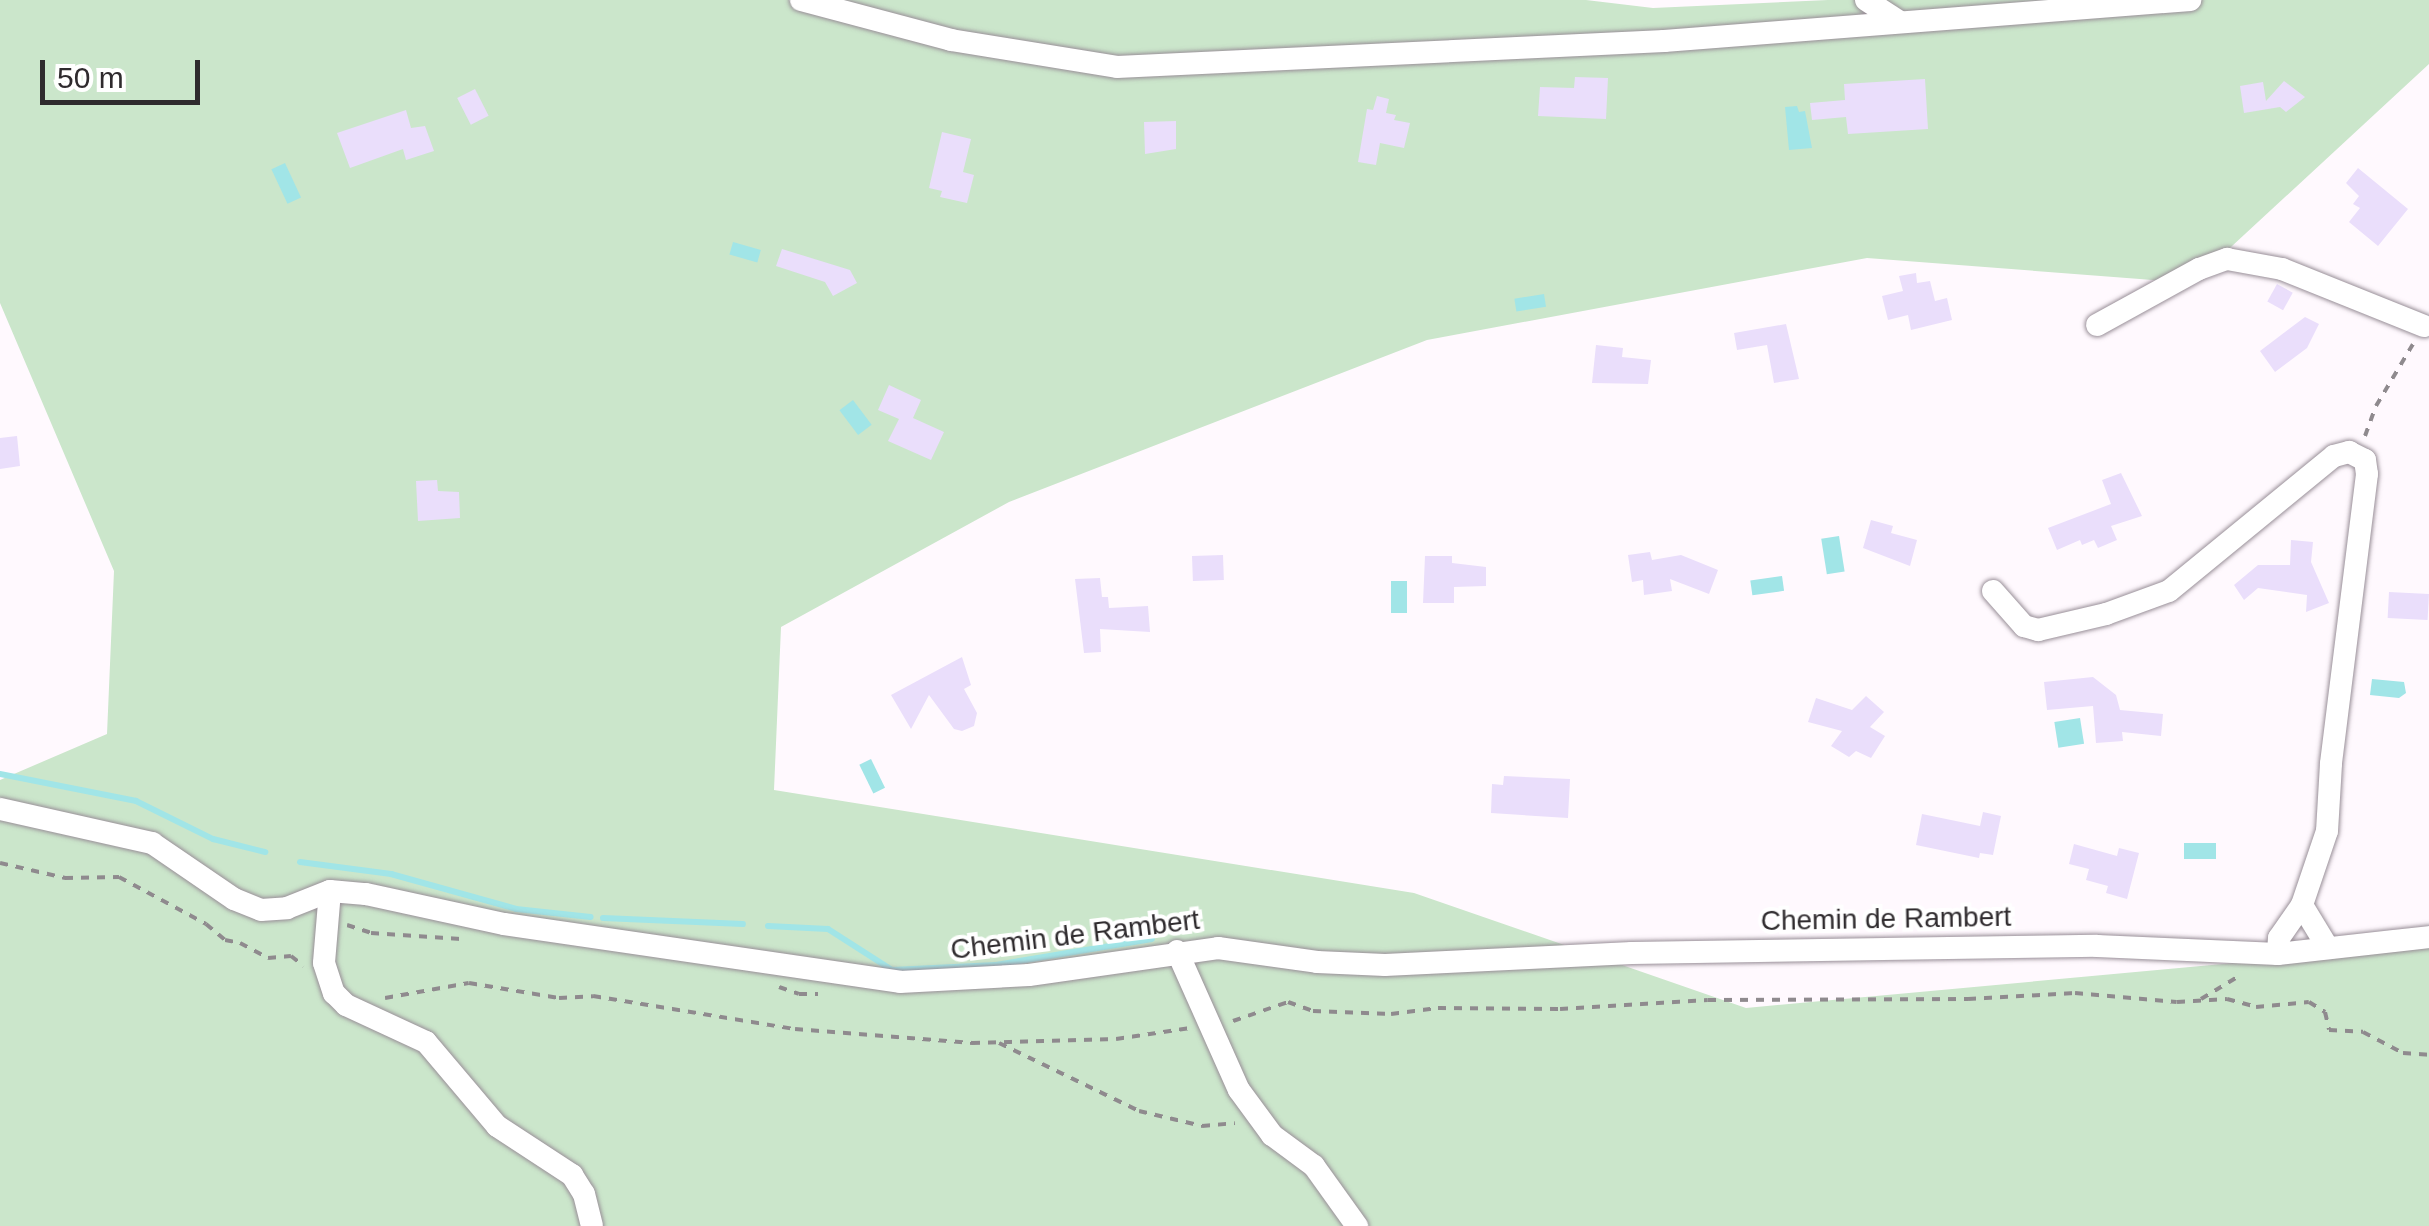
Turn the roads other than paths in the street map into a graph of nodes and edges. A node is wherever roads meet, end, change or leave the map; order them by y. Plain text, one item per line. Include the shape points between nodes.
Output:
1 (800, 0) edge
2 (1866, 0) edge
3 (2190, 0) edge
4 (2035, 6) edge
5 (1900, 22) junction
6 (2097, 325) dead end
7 (2422, 329) edge
8 (1993, 591) dead end
9 (0, 809) edge
10 (330, 891) junction
11 (2302, 905) junction
12 (2429, 938) edge
13 (2328, 948) junction
14 (1177, 951) junction
15 (2278, 954) junction
16 (592, 1226) edge
17 (1357, 1226) edge

1 - 5 street via 951,40 1116,67
2 - 5 street
3 - 4 street
4 - 5 street
6 - 7 street via 2227,259 2282,269
8 - 11 street via 2024,626 2038,630 2168,591 2334,456 2358,454 2368,466 2327,831
9 - 10 street via 152,843 261,910
10 - 14 street, Chemin de Rambert via 504,924 900,982 1029,975
10 - 16 street via 324,963 334,993 346,1006 426,1042 497,1126 572,1175
11 - 13 street
11 - 15 street via 2279,938
12 - 13 street, Chemin de Rambert
13 - 15 street, Chemin de Rambert
14 - 15 street, Chemin de Rambert via 1218,948 1385,965 1632,953 2097,946
14 - 17 street via 1238,1090 1272,1135 1314,1166

